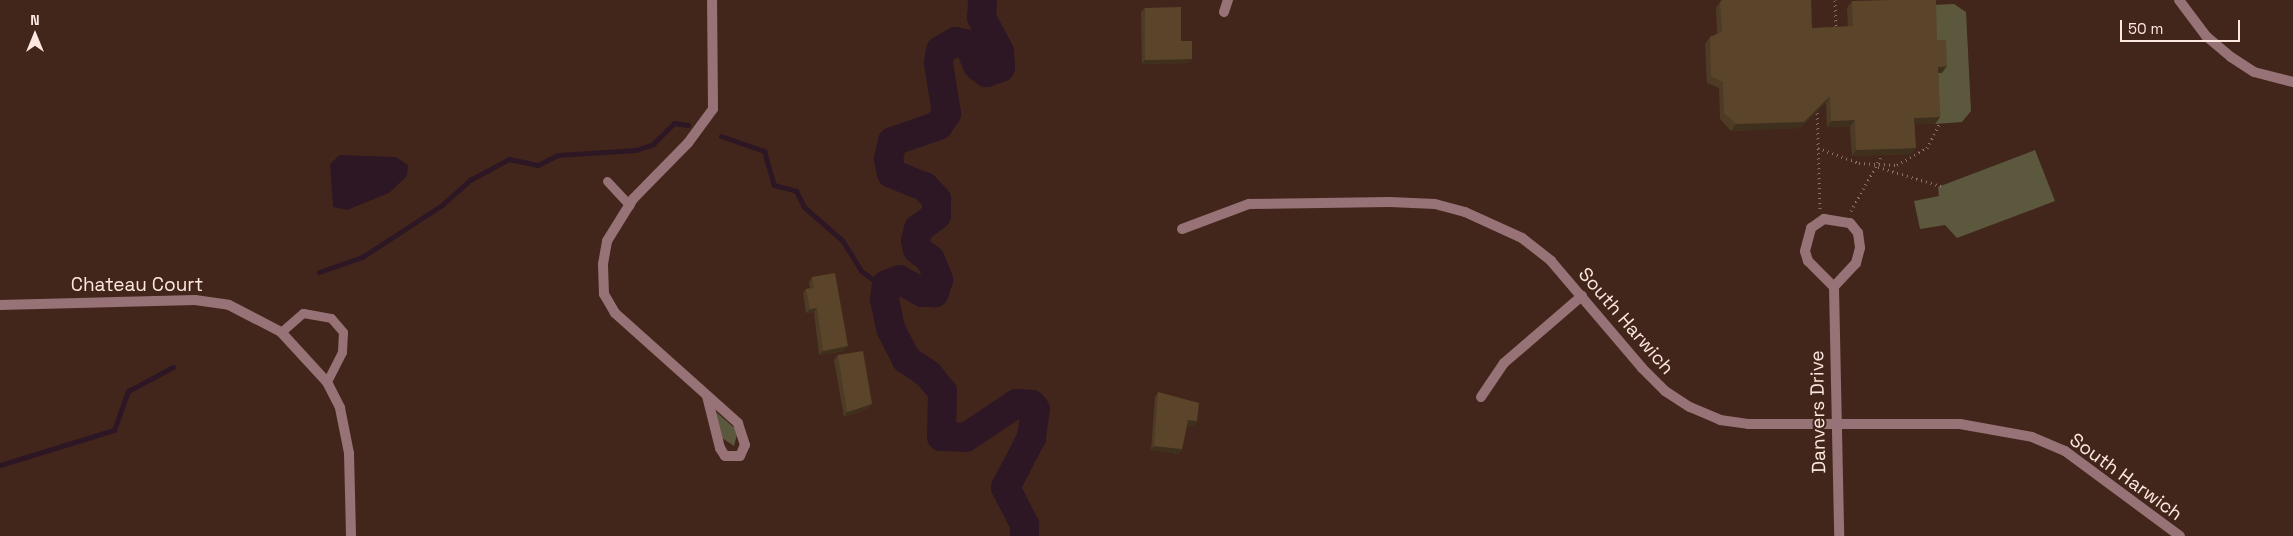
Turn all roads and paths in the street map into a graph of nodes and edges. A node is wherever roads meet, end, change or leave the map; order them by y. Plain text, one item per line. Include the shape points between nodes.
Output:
1 (712, 0) edge
2 (1228, 0) edge
3 (1835, 0) edge
4 (2179, 0) edge
5 (1224, 12) dead end
6 (1836, 34) edge
7 (2293, 82) edge
8 (1817, 101) edge
9 (1940, 123) edge
10 (1818, 148) junction
11 (1882, 155) edge
12 (1878, 167) junction
13 (607, 181) dead end
14 (1941, 186) dead end
15 (629, 205) junction
16 (1828, 209) dead end
17 (1820, 210) junction
18 (1843, 210) dead end
19 (1850, 212) junction
20 (1814, 214) dead end
21 (1856, 216) dead end
22 (1182, 229) dead end
23 (1834, 287) junction
24 (1582, 296) junction
25 (0, 305) edge
26 (281, 332) junction
27 (327, 382) junction
28 (707, 396) junction
29 (1482, 397) dead end
30 (1835, 424) junction
31 (351, 536) edge
32 (1839, 536) edge
33 (2180, 536) edge

1 - 15 street via 713,109 688,143
2 - 5 street
3 - 6 path
4 - 7 street via 2206,36 2231,58 2254,72
8 - 10 path
9 - 12 path via 1927,148 1913,159
10 - 12 path via 1838,159
10 - 17 path
11 - 12 path
12 - 14 path
12 - 19 path
13 - 15 lane
15 - 28 street via 607,241 604,294 615,313
16 - 17 path
17 - 20 path
18 - 19 path
19 - 21 path
22 - 24 street, South Harwich via 1249,204 1435,204 1498,224 1522,238
23 - 23 street via 1856,263 1860,248 1850,223 1824,219 1811,228 1805,251 1808,261
23 - 30 street, Danvers Drive
24 - 29 street via 1504,362
24 - 30 street, South Harwich via 1642,368 1665,391 1690,407 1720,420 1748,424
25 - 26 street, Chateau Court via 195,300 229,305
26 - 27 street, Chateau Court
26 - 27 lane via 303,313 331,318 343,332 342,352
27 - 31 street, Chateau Court via 340,408 349,453
28 - 28 street via 720,448 725,456 740,456 744,432
30 - 32 street, Danvers Drive
30 - 33 street, South Harwich via 1960,424 2032,437 2065,451

